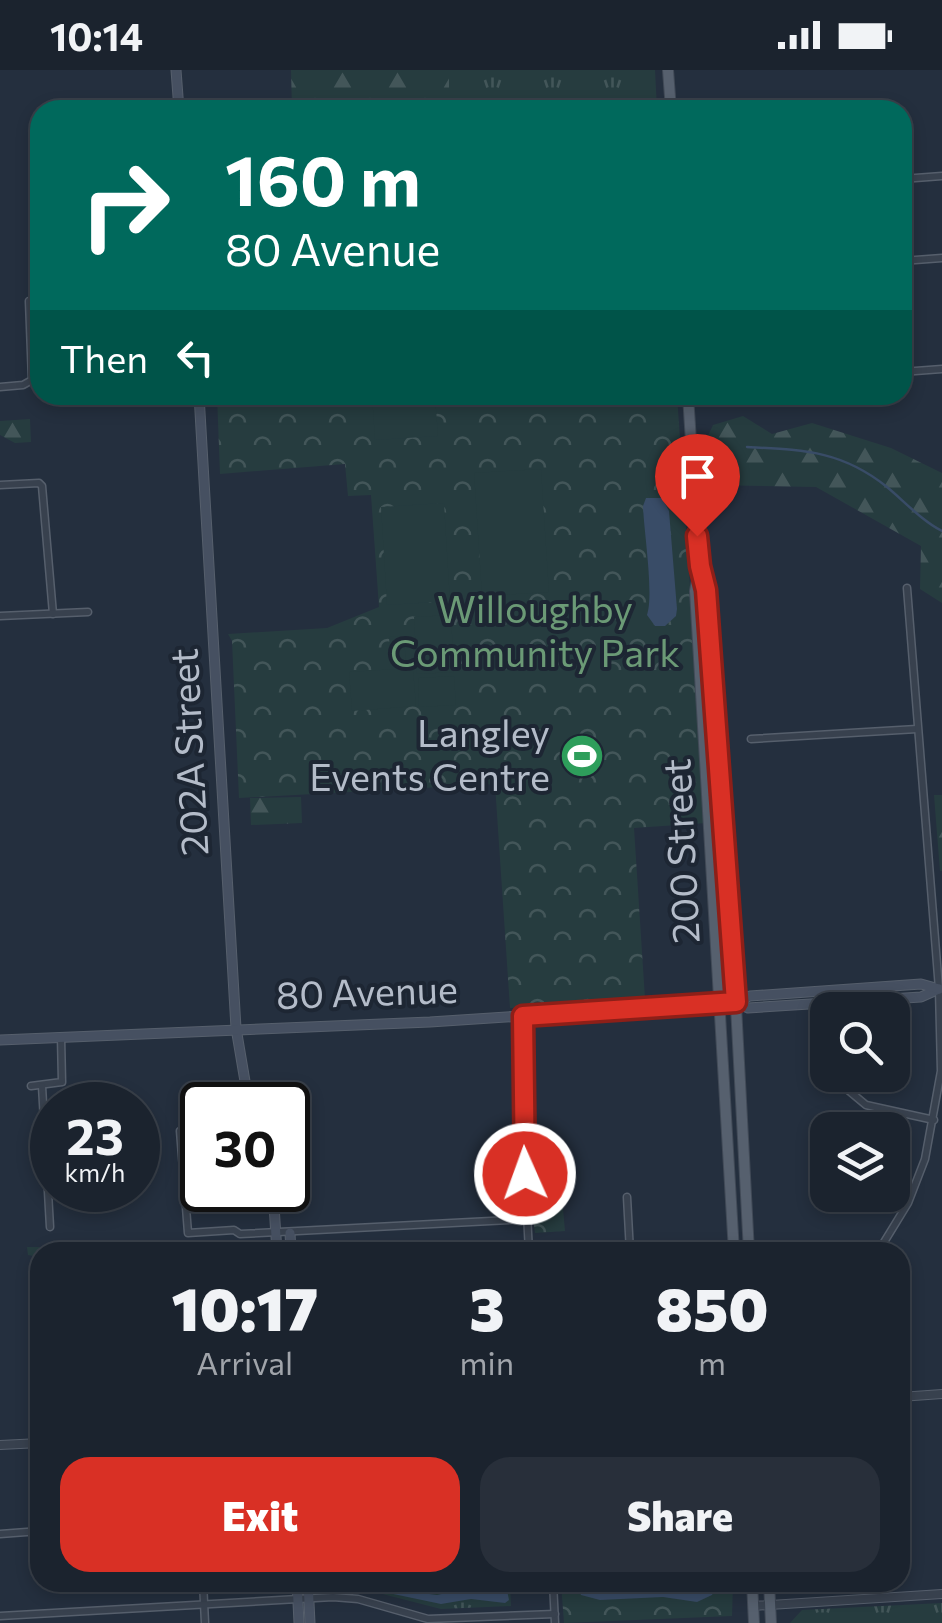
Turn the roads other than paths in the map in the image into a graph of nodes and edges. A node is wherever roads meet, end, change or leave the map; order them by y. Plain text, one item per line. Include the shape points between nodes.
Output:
1 (176, 70) edge
2 (668, 70) edge
3 (178, 100) edge
4 (670, 100) edge
5 (942, 176) edge
6 (912, 178) edge
7 (942, 258) edge
8 (912, 260) edge
9 (29, 301) dead end
10 (30, 320) edge
11 (942, 369) edge
12 (912, 371) edge
13 (30, 384) edge
14 (0, 387) edge
15 (200, 405) edge
16 (689, 405) edge
17 (0, 485) edge
18 (700, 566) junction
19 (907, 588) dead end
20 (88, 612) dead end
21 (53, 614) junction
22 (0, 616) edge
23 (917, 729) junction
24 (751, 740) dead end
25 (940, 989) edge
26 (736, 1002) junction
27 (720, 1003) junction
28 (523, 1016) junction
29 (236, 1028) junction
30 (61, 1037) junction
31 (0, 1040) edge
32 (59, 1082) edge
33 (246, 1082) edge
34 (850, 1092) edge
35 (934, 1120) junction
36 (627, 1196) dead end
37 (49, 1212) edge
38 (186, 1212) edge
39 (274, 1212) edge
40 (528, 1219) junction
41 (50, 1227) dead end
42 (290, 1233) junction
43 (276, 1234) junction
44 (276, 1242) edge
45 (290, 1242) edge
46 (529, 1242) edge
47 (629, 1242) edge
48 (733, 1242) edge
49 (748, 1242) edge
50 (884, 1242) edge
51 (942, 1394) edge
52 (910, 1396) edge
53 (30, 1444) edge
54 (0, 1445) edge
55 (30, 1532) edge
56 (0, 1534) edge
57 (204, 1592) edge
58 (297, 1592) edge
59 (309, 1592) edge
60 (553, 1592) edge
61 (752, 1592) edge
62 (769, 1592) edge
63 (942, 1594) edge
64 (309, 1598) junction
65 (298, 1599) junction
66 (204, 1604) junction
67 (770, 1605) junction
68 (753, 1606) junction
69 (71, 1612) junction
70 (0, 1616) edge
71 (555, 1618) edge
72 (72, 1622) edge
73 (206, 1623) edge
74 (299, 1623) edge
75 (310, 1623) edge
76 (754, 1623) edge
77 (771, 1623) edge

1 - 3 main road
2 - 4 main road
5 - 6 street
7 - 8 street
9 - 10 street
11 - 12 street
13 - 14 street
15 - 29 main road, 202A Street
16 - 18 main road, 200 Street
17 - 21 street via 39,483 44,491
18 - 26 main road, 200 Street
18 - 27 main road, 200 Street via 695,591
19 - 23 street
20 - 21 street
21 - 22 street
23 - 24 street
23 - 25 street
25 - 26 main road, 80 Avenue via 921,997 748,1008
25 - 35 street
26 - 27 main road, 80 Avenue
26 - 49 main road, 200 Street
27 - 28 main road, 80 Avenue
27 - 48 main road, 200 Street
28 - 29 main road, 80 Avenue
28 - 40 street
29 - 30 main road, 80 Avenue
29 - 33 main road, 202A Street
30 - 31 main road, 80 Avenue
30 - 32 street via 65,1078
34 - 35 street via 866,1105
35 - 50 street via 908,1204
36 - 47 street
37 - 41 street
38 - 43 street via 188,1233
39 - 43 main road
40 - 42 street
40 - 46 street
42 - 43 street
42 - 45 main road
43 - 44 main road
51 - 52 street
53 - 54 street
55 - 56 street
57 - 66 street
58 - 65 main road
59 - 64 main road
60 - 71 street
61 - 68 main road
62 - 67 main road
63 - 67 street
64 - 65 street
64 - 71 street via 358,1599 428,1619
64 - 75 main road
65 - 66 street
65 - 74 main road
66 - 69 street
66 - 73 street
67 - 68 street
67 - 77 main road
68 - 76 main road
69 - 70 street
69 - 72 street

